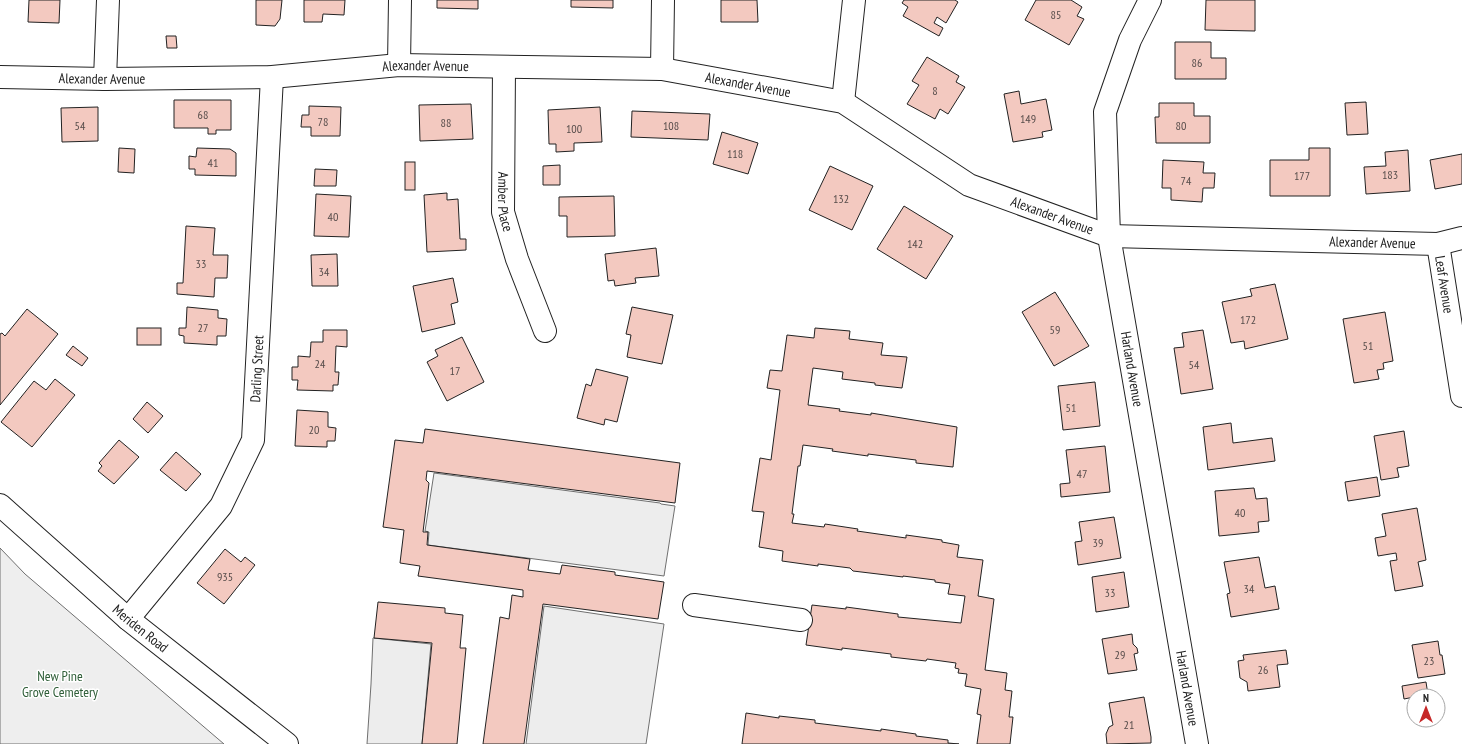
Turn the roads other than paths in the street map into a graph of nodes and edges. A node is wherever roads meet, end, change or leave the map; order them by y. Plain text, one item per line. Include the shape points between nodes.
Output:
1 (108, 0) edge
2 (400, 0) edge
3 (663, 0) edge
4 (854, 0) edge
5 (1150, 0) edge
6 (399, 65) junction
7 (504, 67) junction
8 (662, 69) junction
9 (0, 77) edge
10 (272, 77) junction
11 (105, 79) junction
12 (843, 102) junction
13 (1109, 236) junction
14 (1462, 238) edge
15 (1438, 244) junction
16 (545, 331) dead end
17 (1462, 396) edge
18 (0, 505) edge
19 (694, 605) dead end
20 (128, 619) junction
21 (801, 620) dead end
22 (287, 744) edge
23 (1198, 744) edge

1 - 11 street
2 - 6 street
3 - 8 street
4 - 12 street
5 - 13 street, Harland Avenue via 1130,40 1105,112
6 - 7 street, Alexander Avenue
6 - 10 street, Alexander Avenue
7 - 8 street, Alexander Avenue
7 - 16 street, Amber Place via 503,212 516,259
8 - 12 street, Alexander Avenue
9 - 11 street, Alexander Avenue
10 - 11 street, Alexander Avenue
10 - 20 street, Darling Street via 253,440 221,506
12 - 13 street, Alexander Avenue via 969,184
13 - 15 street, Alexander Avenue
13 - 23 street, Harland Avenue
14 - 15 street, Alexander Avenue
15 - 17 street, Leaf Avenue
18 - 20 street, Meriden Road
19 - 21 street
20 - 22 street, Meriden Road

